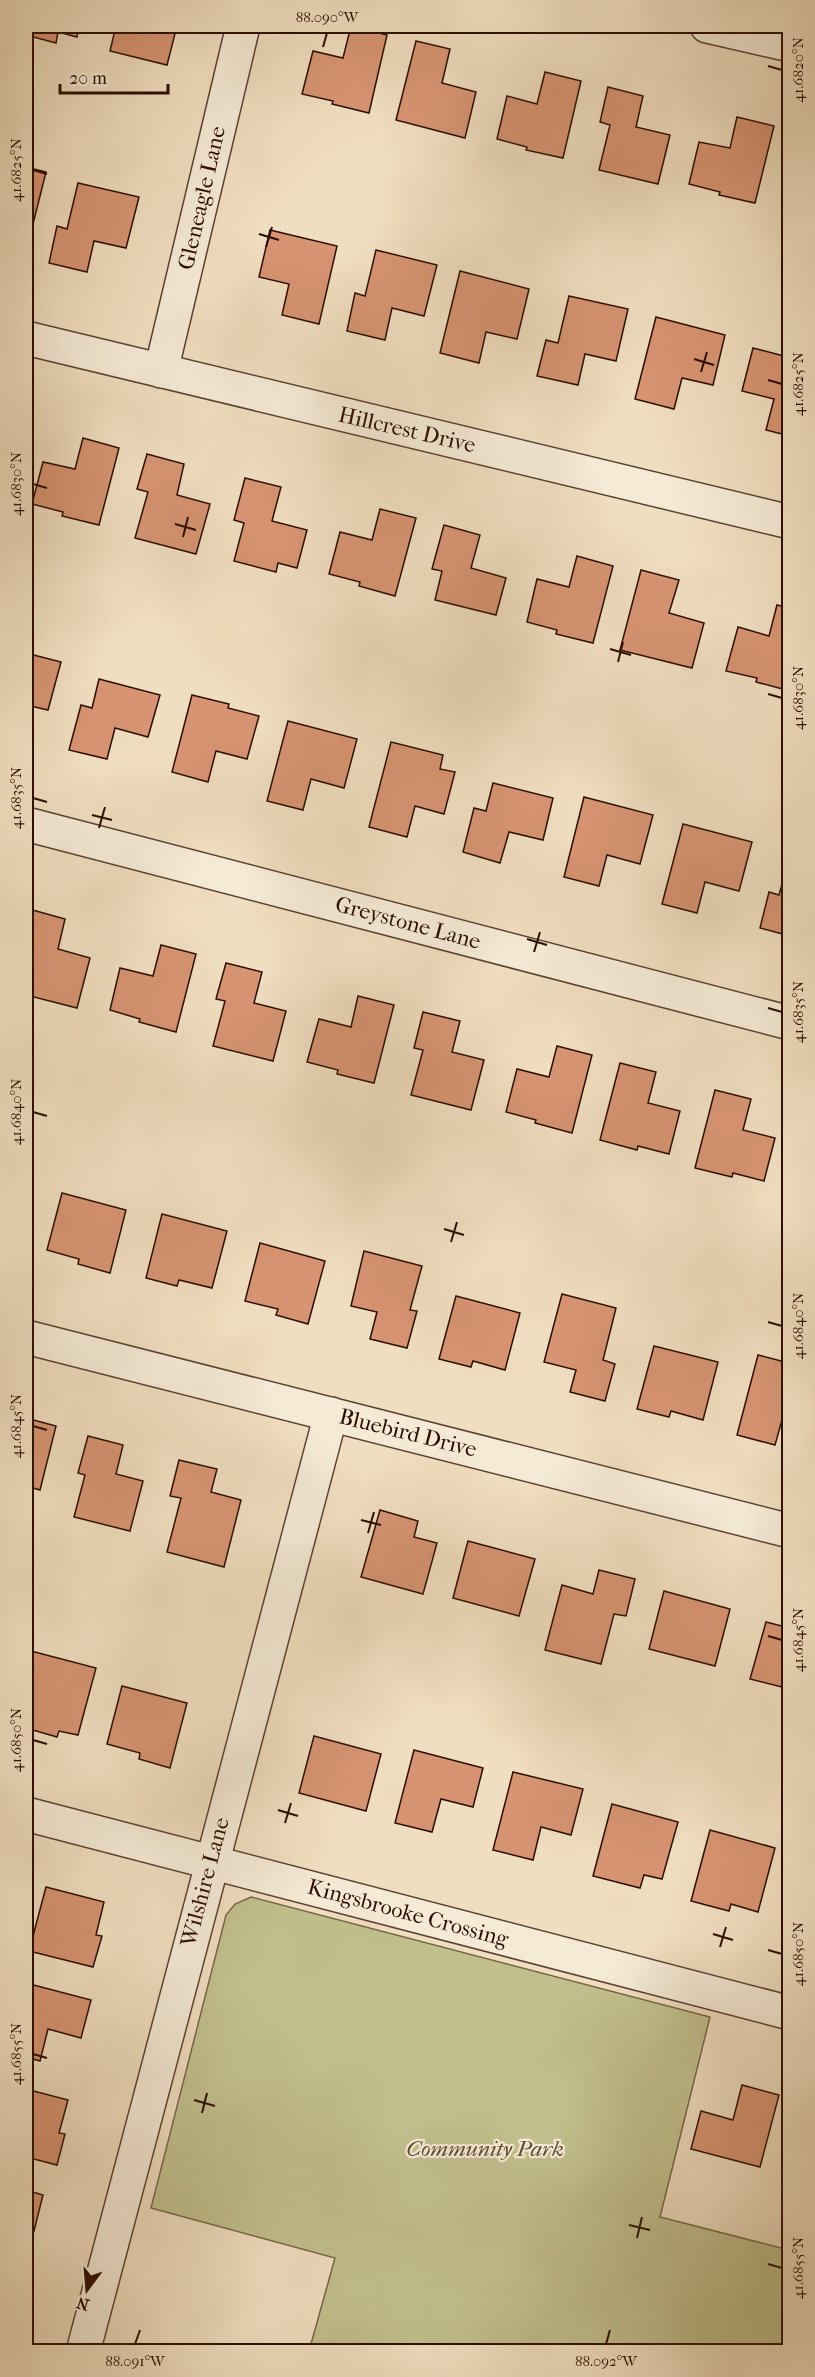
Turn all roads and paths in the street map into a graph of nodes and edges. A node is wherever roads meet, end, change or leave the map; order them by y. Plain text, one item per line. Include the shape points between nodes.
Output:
1 (243, 26) edge
2 (707, 26) edge
3 (789, 45) edge
4 (26, 338) edge
5 (161, 371) junction
6 (789, 522) edge
7 (26, 824) edge
8 (789, 1023) edge
9 (26, 1337) edge
10 (331, 1414) junction
11 (789, 1531) edge
12 (26, 1814) edge
13 (210, 1862) junction
14 (789, 2013) edge
15 (83, 2352) edge

1 - 5 street, Gleneagle Lane
2 - 3 street
4 - 5 street, Hillcrest Drive
5 - 6 street, Hillcrest Drive
7 - 8 street, Greystone Lane
9 - 10 street, Bluebird Drive
10 - 11 street, Bluebird Drive
10 - 13 street, Wilshire Lane
12 - 13 street, Kingsbrooke Crossing
13 - 14 street, Kingsbrooke Crossing
13 - 15 street, Wilshire Lane

